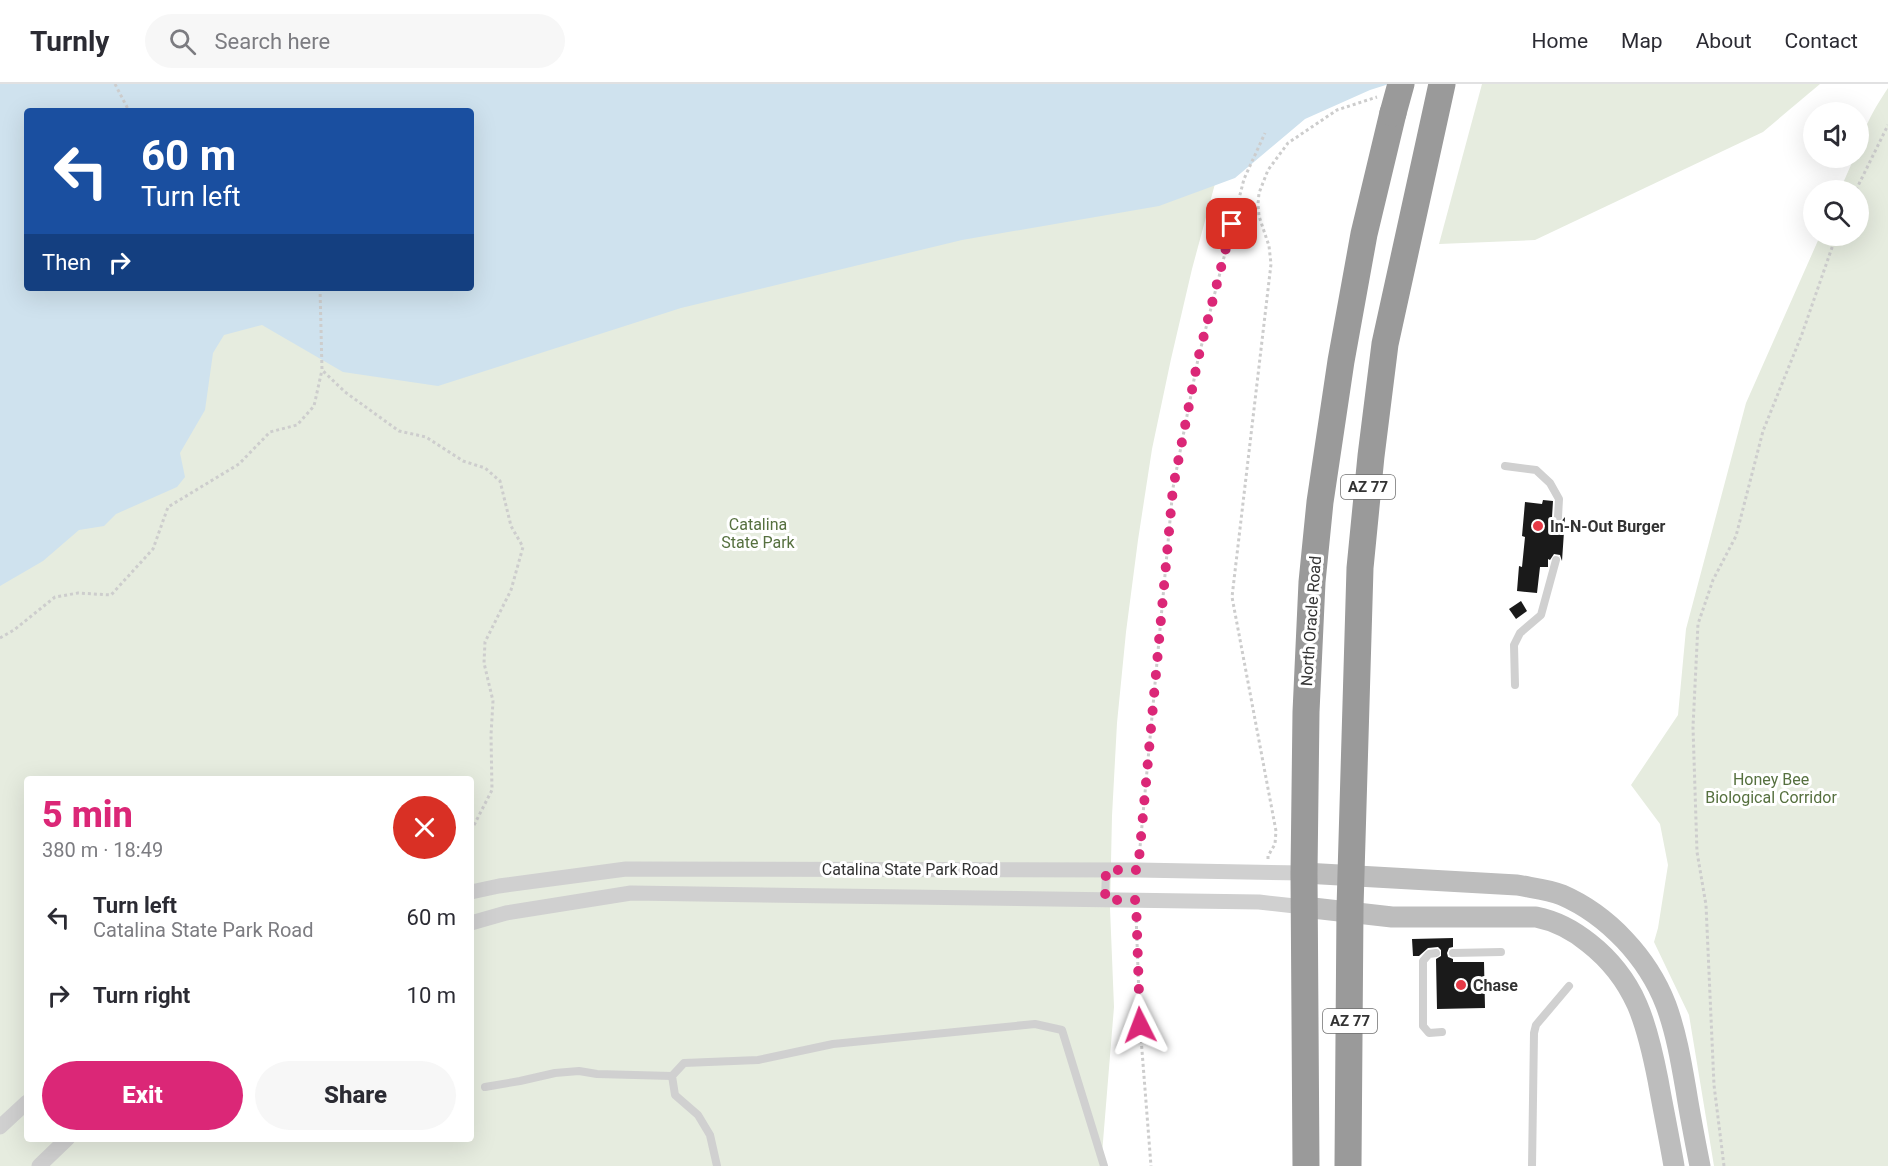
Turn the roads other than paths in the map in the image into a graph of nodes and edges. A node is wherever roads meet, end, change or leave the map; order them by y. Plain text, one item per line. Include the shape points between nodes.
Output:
1 (1439, 94) edge
2 (1392, 97) edge
3 (1505, 466) dead end
4 (1558, 517) dead end
5 (1556, 560) dead end
6 (1515, 685) dead end
7 (1106, 870) junction
8 (1304, 873) junction
9 (1351, 876) junction
10 (474, 891) edge
11 (1105, 900) junction
12 (1304, 907) junction
13 (1350, 912) junction
14 (474, 922) edge
15 (1502, 952) dead end
16 (1436, 953) dead end
17 (1453, 953) dead end
18 (1569, 987) dead end
19 (1442, 1032) dead end
20 (672, 1076) junction
21 (485, 1087) dead end
22 (24, 1105) edge
23 (0, 1127) edge
24 (64, 1142) edge
25 (39, 1166) edge
26 (717, 1166) edge
27 (1104, 1166) edge
28 (1306, 1166) edge
29 (1348, 1166) edge
30 (1532, 1166) edge
31 (1674, 1166) edge
32 (1700, 1166) edge

1 - 9 highway, AZ 77 via 1385,344 1371,456 1360,568
2 - 8 highway, North Oracle Road / AZ 77 via 1341,360 1320,502 1305,712
3 - 4 lane via 1536,471 1550,483 1559,499
5 - 6 lane via 1541,615 1520,633 1514,645
7 - 8 street, Catalina State Park Road
7 - 10 street, Catalina State Park Road via 626,869
7 - 11 lane
8 - 9 street, Catalina State Park Road
8 - 12 highway, North Oracle Road / AZ 77
9 - 13 highway, AZ 77
9 - 32 street, Catalina State Park Road via 1526,887 1561,895 1598,917 1648,969 1666,1005 1678,1045
11 - 12 street, Catalina State Park Road via 1259,902
11 - 14 street, Catalina State Park Road via 631,893
12 - 13 street
12 - 28 highway, North Oracle Road / AZ 77
13 - 29 highway, AZ 77
13 - 31 street via 1392,917 1536,917 1550,920 1600,951 1629,986 1643,1016
15 - 17 lane
16 - 19 lane via 1423,961 1423,1026 1429,1033
18 - 30 lane via 1536,1025 1534,1033
20 - 21 lane via 579,1071
20 - 26 lane via 675,1095 698,1115 710,1135
20 - 27 lane via 684,1063 758,1060 833,1044 1035,1024 1062,1030
22 - 23 street
24 - 25 street

